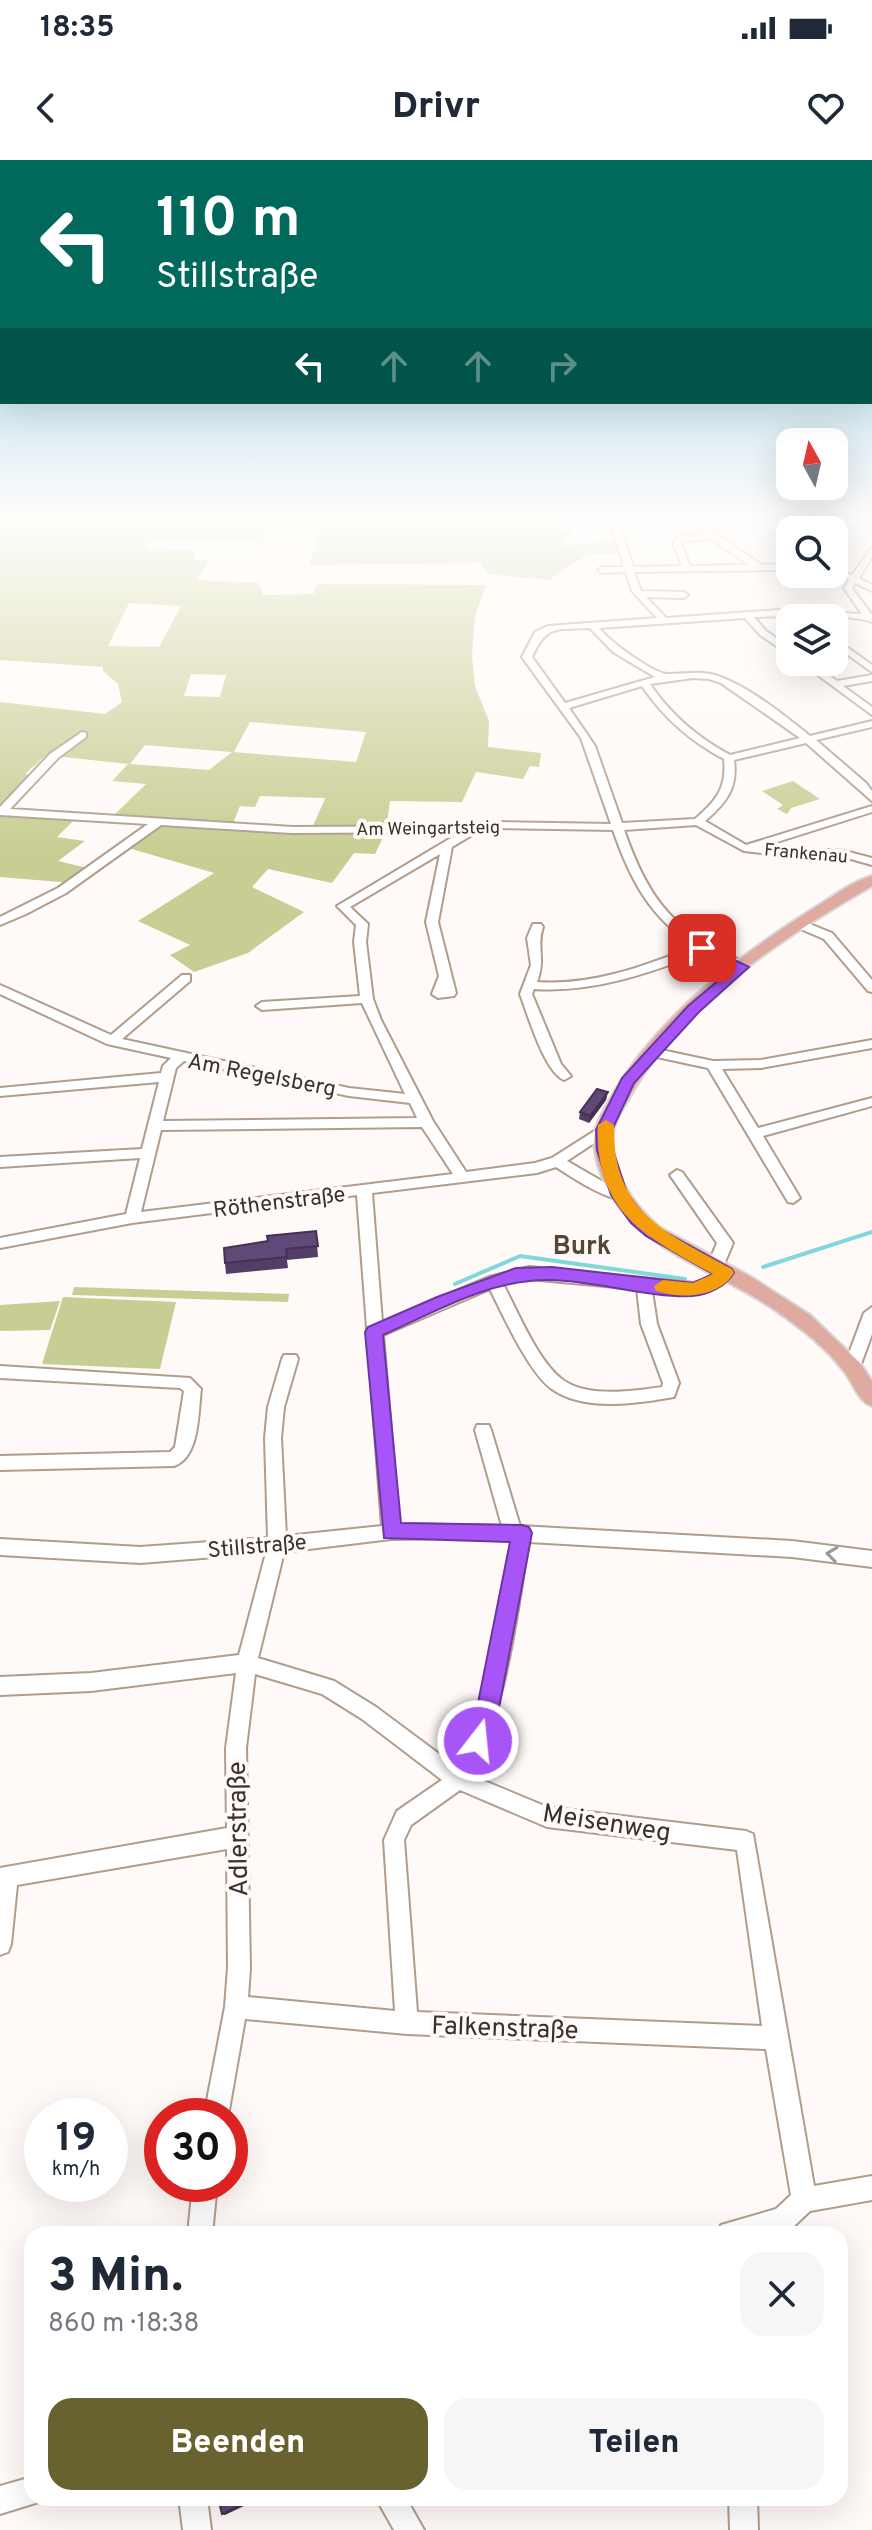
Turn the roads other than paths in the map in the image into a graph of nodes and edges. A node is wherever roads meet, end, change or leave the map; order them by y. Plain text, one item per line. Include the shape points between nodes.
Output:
1 (543, 631) edge
2 (596, 631) edge
3 (848, 651) edge
4 (872, 669) edge
5 (825, 676) edge
6 (872, 678) edge
7 (665, 679) junction
8 (645, 683) junction
9 (837, 684) junction
10 (565, 706) junction
11 (872, 712) edge
12 (872, 724) edge
13 (82, 735) dead end
14 (808, 737) junction
15 (729, 758) junction
16 (872, 798) edge
17 (872, 809) edge
18 (0, 812) edge
19 (698, 822) junction
20 (157, 823) junction
21 (617, 827) junction
22 (477, 829) junction
23 (447, 847) junction
24 (744, 848) junction
25 (872, 862) edge
26 (872, 880) edge
27 (0, 921) edge
28 (800, 924) junction
29 (537, 927) dead end
30 (702, 948) junction
31 (742, 967) junction
32 (186, 978) dead end
33 (444, 978) dead end
34 (530, 985) junction
35 (872, 988) edge
36 (1, 992) edge
37 (367, 999) junction
38 (262, 1006) dead end
39 (112, 1041) junction
40 (872, 1044) edge
41 (652, 1052) junction
42 (179, 1058) junction
43 (713, 1065) junction
44 (564, 1076) dead end
45 (167, 1077) junction
46 (0, 1092) edge
47 (414, 1099) junction
48 (872, 1102) edge
49 (426, 1122) junction
50 (154, 1126) junction
51 (604, 1130) junction
52 (754, 1134) junction
53 (146, 1153) junction
54 (557, 1161) junction
55 (0, 1162) edge
56 (677, 1175) dead end
57 (463, 1178) junction
58 (364, 1190) junction
59 (619, 1195) junction
60 (793, 1198) dead end
61 (132, 1218) junction
62 (0, 1243) edge
63 (720, 1270) junction
64 (494, 1281) junction
65 (644, 1285) junction
66 (872, 1313) edge
67 (374, 1332) junction
68 (290, 1359) dead end
69 (853, 1364) junction
70 (0, 1372) edge
71 (872, 1398) edge
72 (483, 1430) dead end
73 (0, 1463) edge
74 (391, 1532) junction
75 (518, 1533) junction
76 (277, 1545) junction
77 (0, 1547) edge
78 (872, 1559) edge
79 (247, 1663) junction
80 (0, 1686) edge
81 (457, 1779) junction
82 (236, 1837) junction
83 (0, 1944) edge
84 (236, 2007) junction
85 (407, 2023) junction
86 (775, 2038) junction
87 (219, 2098) edge
88 (872, 2188) edge
89 (804, 2200) junction
90 (203, 2202) edge
91 (201, 2226) edge
92 (758, 2226) edge
93 (24, 2493) edge
94 (0, 2500) edge
95 (194, 2506) edge
96 (395, 2506) edge
97 (743, 2506) edge
98 (197, 2530) edge
99 (410, 2530) edge
100 (744, 2530) edge

1 - 10 street via 528,661
2 - 7 street via 616,652
3 - 4 street
5 - 9 street
6 - 9 street
7 - 8 street
7 - 14 street via 718,678
8 - 10 street
8 - 15 street via 673,721 699,743
9 - 11 street
10 - 21 street via 599,770
12 - 14 street
13 - 18 street, Am Weingartsteig
14 - 15 street
14 - 16 street
15 - 19 street via 732,774 726,797
17 - 24 street
18 - 20 street, Am Weingartsteig
19 - 21 street, Am Weingartsteig
19 - 24 street, Frankenau
20 - 22 street, Am Weingartsteig via 302,830
20 - 27 street via 96,870
21 - 22 street, Am Weingartsteig
21 - 30 street via 635,879 655,908
22 - 23 street
23 - 33 street via 432,922
23 - 37 street via 343,906 362,924
24 - 25 street, Frankenau via 845,854
26 - 28 main road
28 - 31 main road
28 - 35 street via 828,936
29 - 34 street via 537,965
30 - 31 street
30 - 34 street via 602,980
31 - 41 main road
32 - 39 street
34 - 44 street via 526,994
36 - 39 street, Am Regelsberg
37 - 38 street
37 - 47 street
39 - 42 street, Am Regelsberg
40 - 43 street via 761,1064
41 - 43 street
41 - 51 main road via 627,1081
42 - 45 street
42 - 47 street, Am Regelsberg via 349,1092
43 - 52 street
45 - 46 street
45 - 50 street
47 - 49 street
48 - 52 street
49 - 50 street
49 - 57 street
50 - 53 street
51 - 54 street, Röthenstraße
51 - 59 main road
52 - 60 street
53 - 55 street
53 - 61 street
54 - 57 street, Röthenstraße
54 - 59 street
56 - 63 street via 725,1243
57 - 58 street, Röthenstraße
58 - 61 street, Röthenstraße
58 - 67 street
59 - 63 main road via 652,1232
61 - 62 street, Röthenstraße
63 - 65 street via 716,1282 694,1289
63 - 69 main road via 797,1313
64 - 65 street via 552,1273
64 - 65 street via 544,1370 559,1386 597,1396 639,1398 668,1392 671,1383 649,1324
64 - 67 street
66 - 69 street
67 - 74 street
68 - 76 street, Adlerstraße via 273,1438
69 - 71 main road
70 - 73 street via 184,1382 193,1389 183,1450 174,1459
72 - 75 street
74 - 75 street, Stillstraße
74 - 76 street, Stillstraße
78 -> 75 street, Stillstraße via 792,1549
75 - 81 street via 489,1703 478,1741
76 - 77 street, Stillstraße via 140,1555
76 - 79 street, Adlerstraße
79 - 80 street, Meisenweg via 137,1678
79 - 81 street, Meisenweg via 327,1687
79 - 82 street, Adlerstraße via 236,1748
81 - 85 street via 403,1819 394,1840
81 - 86 street, Meisenweg via 547,1817 746,1841
82 - 83 street via 7,1876
82 - 84 street, Adlerstraße
84 - 85 street, Falkenstraße
84 - 87 street, Adlerstraße
85 - 86 street, Falkenstraße
86 - 89 street, Meisenweg
88 - 89 street
89 - 92 street via 783,2219
90 - 91 street
93 - 94 street
95 - 98 street
96 - 99 street
97 - 100 street

